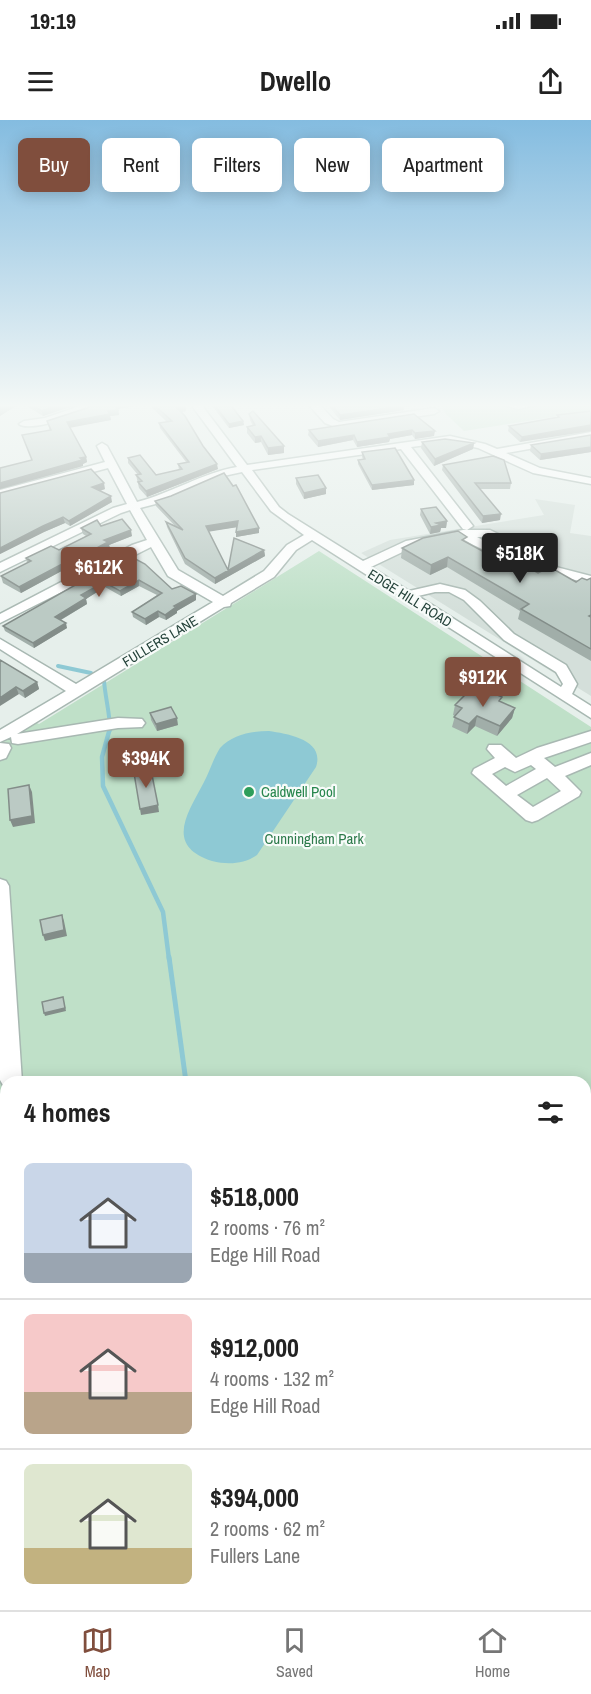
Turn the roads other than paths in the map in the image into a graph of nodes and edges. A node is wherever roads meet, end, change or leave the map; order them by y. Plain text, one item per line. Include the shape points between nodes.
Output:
1 (79, 473) edge
2 (115, 473) edge
3 (223, 473) edge
4 (248, 473) edge
5 (424, 473) edge
6 (545, 473) edge
7 (591, 481) edge
8 (0, 494) edge
9 (133, 506) junction
10 (465, 530) junction
11 (312, 536) junction
12 (153, 542) junction
13 (361, 567) junction
14 (0, 568) edge
15 (591, 568) edge
16 (591, 580) edge
17 (407, 596) junction
18 (225, 603) junction
19 (0, 619) edge
20 (0, 643) edge
21 (77, 691) junction
22 (564, 696) junction
23 (591, 713) edge
24 (137, 723) dead end
25 (591, 736) edge
26 (5, 743) edge
27 (533, 757) junction
28 (591, 759) edge
29 (551, 772) junction
30 (505, 794) junction
31 (0, 886) edge
32 (11, 1076) edge

1 - 8 street
2 - 9 street
3 - 9 street via 167,498
4 - 11 street, EDGE HILL ROAD via 275,508
5 - 10 street
6 - 7 street
9 - 12 street
9 - 14 street via 117,510
10 - 13 street via 410,544
10 - 15 street via 486,533 532,554
10 - 16 street via 493,551 518,561
11 - 13 street, EDGE HILL ROAD
11 - 18 street, FULLERS LANE via 293,544 269,574
12 - 18 street via 175,576
12 - 19 street
13 - 17 street, EDGE HILL ROAD
17 - 22 street, EDGE HILL ROAD
17 - 22 street via 434,587 465,595 510,638 566,673 570,684
18 - 21 street, FULLERS LANE
20 - 21 street
21 - 26 street, FULLERS LANE
22 - 23 street, EDGE HILL ROAD
24 - 26 street via 110,724
25 - 27 street
27 - 29 street
27 - 30 street via 515,766 500,754 480,773
28 - 29 street
29 - 30 street
29 - 30 street via 573,792 532,816
31 - 32 street

